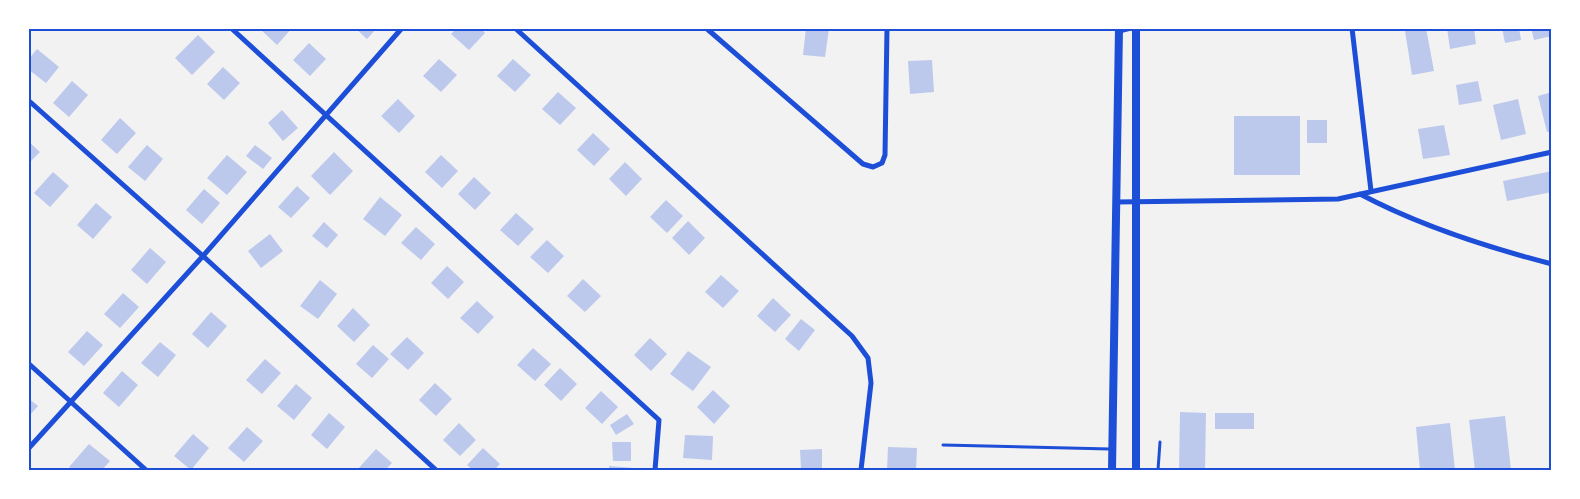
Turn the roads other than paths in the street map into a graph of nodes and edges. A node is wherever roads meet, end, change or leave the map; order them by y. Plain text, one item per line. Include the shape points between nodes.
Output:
1 (231, 28) edge
2 (402, 28) edge
3 (515, 28) edge
4 (706, 28) edge
5 (886, 28) edge
6 (1131, 28) edge
7 (1136, 28) edge
8 (1352, 28) edge
9 (1119, 30) edge
10 (28, 100) edge
11 (326, 114) junction
12 (1551, 152) edge
13 (1371, 191) junction
14 (1360, 194) junction
15 (1116, 202) junction
16 (1137, 202) junction
17 (203, 256) junction
18 (1551, 264) edge
19 (28, 363) edge
20 (73, 402) junction
21 (1160, 442) dead end
22 (943, 445) dead end
23 (28, 449) edge
24 (1112, 449) junction
25 (146, 471) edge
26 (436, 471) edge
27 (655, 471) edge
28 (861, 471) edge
29 (1112, 471) edge
30 (1136, 471) edge
31 (1158, 471) edge

1 - 11 street
2 - 11 street
3 - 28 street via 852,336 868,358 871,383
4 - 5 street via 862,164 873,167 882,163 885,154
6 - 9 street
7 - 16 main road
8 - 13 street
9 - 15 main road
10 - 17 street
11 - 17 street
11 - 27 street via 659,420
12 - 13 street
13 - 14 street
14 - 16 street via 1338,199
14 - 18 street via 1488,248
15 - 16 street
15 - 24 main road
16 - 30 main road
17 - 20 street
17 - 26 street
19 - 20 street
20 - 23 street
20 - 25 street
21 - 31 lane
22 - 24 lane
24 - 29 main road

